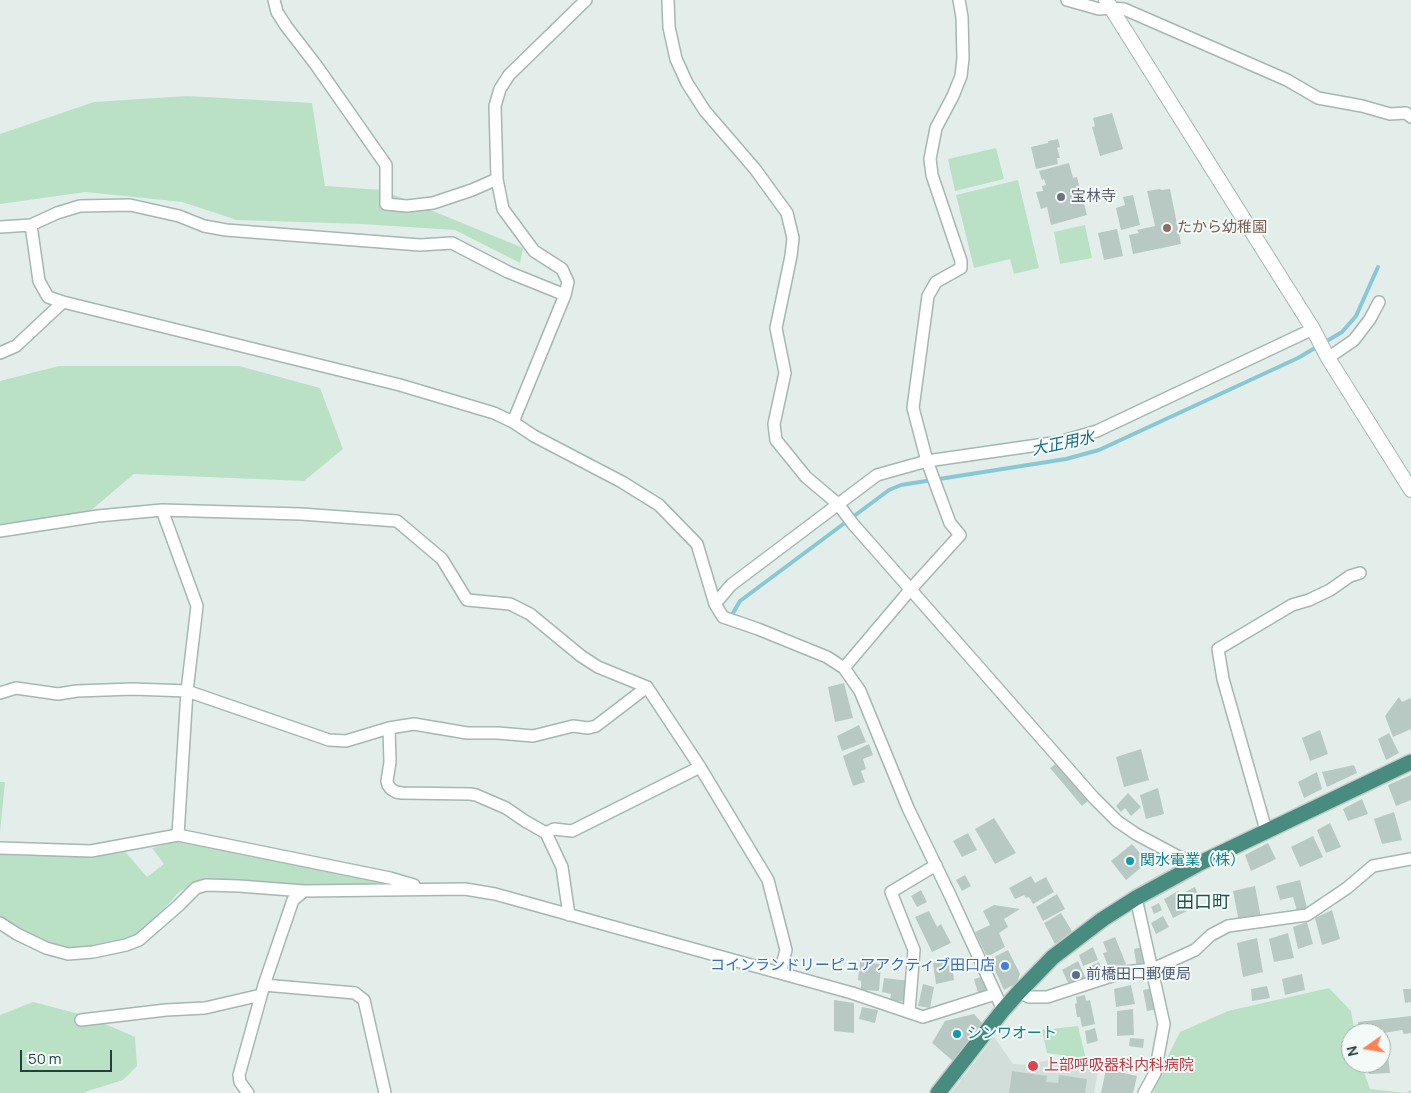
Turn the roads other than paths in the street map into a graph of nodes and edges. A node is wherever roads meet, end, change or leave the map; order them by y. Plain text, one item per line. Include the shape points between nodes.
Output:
1 (274, 0) edge
2 (586, 0) edge
3 (668, 0) edge
4 (959, 0) edge
5 (1068, 0) edge
6 (1109, 4) edge
7 (1411, 117) edge
8 (497, 179) junction
9 (31, 225) junction
10 (0, 227) edge
11 (565, 296) junction
12 (63, 302) junction
13 (1379, 302) dead end
14 (1313, 329) junction
15 (0, 353) edge
16 (1328, 358) junction
17 (513, 422) junction
18 (927, 461) junction
19 (1411, 490) edge
20 (840, 507) junction
21 (162, 510) junction
22 (0, 531) edge
23 (1360, 572) dead end
24 (910, 590) junction
25 (715, 604) junction
26 (844, 668) junction
27 (647, 687) junction
28 (187, 691) junction
29 (0, 693) edge
30 (389, 728) junction
31 (1411, 762) edge
32 (700, 767) junction
33 (1266, 830) junction
34 (546, 833) junction
35 (178, 835) junction
36 (0, 848) edge
37 (1411, 859) edge
38 (1200, 863) junction
39 (936, 865) junction
40 (429, 890) junction
41 (304, 891) junction
42 (1136, 898) junction
43 (568, 915) junction
44 (0, 923) edge
45 (1153, 968) junction
46 (780, 974) junction
47 (262, 990) junction
48 (1019, 992) junction
49 (995, 994) junction
50 (1003, 1010) junction
51 (909, 1012) junction
52 (81, 1020) dead end
53 (248, 1093) edge
54 (386, 1093) edge
55 (938, 1093) edge
56 (1144, 1093) edge

1 - 8 street via 286,26 386,165 386,204 433,203
2 - 8 street via 508,75 500,89 495,106
3 - 20 street via 669,27 676,59 687,84 788,213 793,238 776,328 785,373 774,424 776,440 806,477
4 - 18 street via 962,17 961,76 936,128 930,159 961,268 936,282 928,296 913,408
5 - 6 street via 1099,9
6 - 7 street via 1287,80 1318,98 1390,114 1406,113
6 - 14 street
8 - 11 street via 503,209 534,251 562,269 568,282
9 - 10 street
9 - 11 street via 80,206 130,205 226,230 420,245 452,243
9 - 12 street via 39,281 48,297
11 - 17 street
12 - 15 street via 16,346
12 - 17 street via 400,385 494,413
13 - 16 street via 1354,340
14 - 16 street
14 - 18 street via 1097,431 1058,442
16 - 19 street
17 - 25 street via 659,505 697,544
18 - 20 street via 877,475
18 - 24 street via 950,523 960,535
20 - 24 street
20 - 25 street via 731,585
21 - 22 street
21 - 27 street via 301,514 397,521 442,559 467,600 510,604 530,614 598,667
21 - 28 street via 197,606
23 - 33 street via 1309,600 1292,604 1218,649 1223,679
24 - 26 street
24 - 38 street via 1117,821 1179,857
25 - 26 street via 723,617 826,657
26 - 39 street via 860,691 908,808
27 - 30 street via 596,726 588,728 573,726 533,736 468,733 414,724
27 - 32 street
28 - 29 street via 133,689 58,694 16,688
28 - 30 street via 329,740 346,741
28 - 35 street
30 - 34 street via 387,781 391,789 402,793 476,795 506,808
31 - 33 highway
32 - 34 street via 572,832 554,829
32 - 46 street via 768,880 786,950
33 - 38 highway
34 - 43 street via 562,867
35 - 36 street via 91,850
35 - 40 street via 390,878
37 - 45 street via 1373,866 1307,915 1228,926 1211,935 1195,950
38 - 42 highway
39 - 49 street
39 - 51 street via 891,892 914,950
40 - 41 street
40 - 43 street via 465,889 495,894
41 - 44 street via 206,885 196,888 139,940 93,952 68,954 46,948
41 - 47 street via 293,900
42 - 45 street
42 - 48 highway via 1054,957
43 - 46 street
45 - 48 street via 1124,972 1046,997 1029,997
45 - 56 street via 1164,1024 1155,1073
46 - 51 street
47 - 52 street via 205,1008
47 - 53 street via 239,1075
47 - 54 street via 355,993 364,1000
48 - 50 highway
49 - 50 street
49 - 51 street via 923,1016
50 - 55 highway

